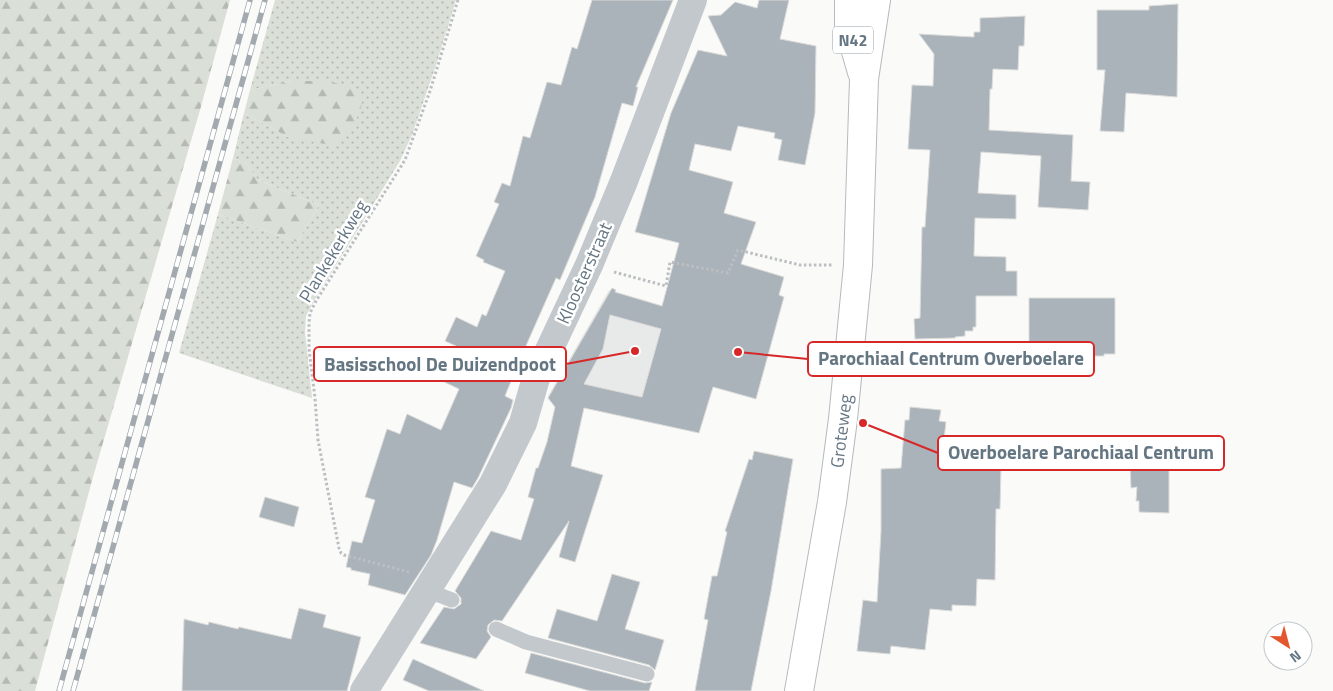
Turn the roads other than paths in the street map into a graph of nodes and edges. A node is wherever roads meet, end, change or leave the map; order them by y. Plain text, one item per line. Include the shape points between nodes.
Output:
1 (693, 0) edge
2 (849, 0) edge
3 (876, 0) edge
4 (864, 79) junction
5 (429, 584) junction
6 (452, 600) dead end
7 (496, 629) dead end
8 (647, 674) dead end
9 (364, 691) edge
10 (799, 691) edge

1 - 5 street, Kloosterstraat via 624,181 536,378 522,423 493,484
2 - 4 main road, Groteweg / N42 via 849,27
3 - 4 main road, Groteweg / N42
4 - 10 main road, Groteweg / N42 via 858,265 843,419
5 - 6 lane
5 - 9 street, Kloosterstraat
7 - 8 lane via 526,642

